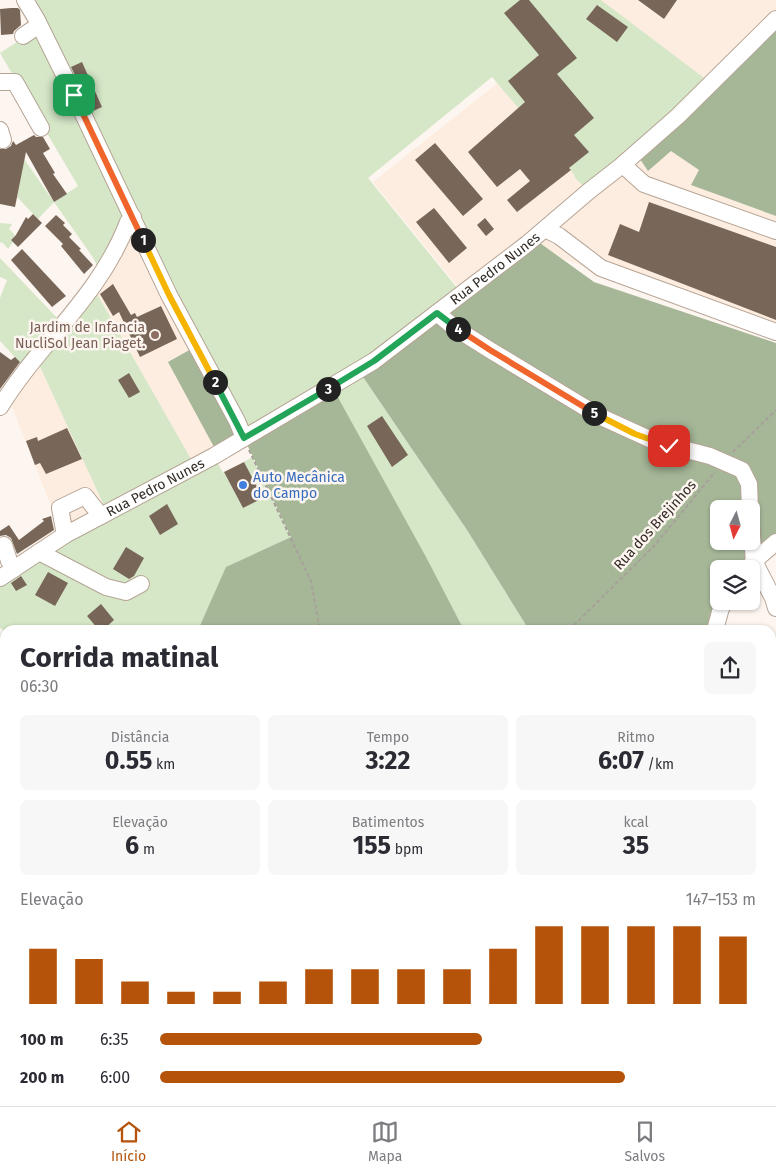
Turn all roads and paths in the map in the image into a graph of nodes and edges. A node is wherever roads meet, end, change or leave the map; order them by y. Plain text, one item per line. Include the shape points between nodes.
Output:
1 (25, 0) edge
2 (776, 20) edge
3 (39, 25) junction
4 (23, 36) dead end
5 (0, 82) edge
6 (41, 128) dead end
7 (622, 165) junction
8 (133, 217) junction
9 (545, 229) junction
10 (776, 231) edge
11 (437, 313) junction
12 (776, 332) edge
13 (0, 406) edge
14 (776, 410) edge
15 (244, 438) junction
16 (724, 462) junction
17 (750, 500) edge
18 (101, 516) junction
19 (65, 535) junction
20 (776, 542) edge
21 (4, 545) dead end
22 (36, 554) junction
23 (756, 560) edge
24 (14, 569) junction
25 (0, 578) edge
26 (760, 578) edge
27 (141, 584) dead end
28 (89, 585) dead end
29 (776, 608) edge
30 (720, 610) edge
31 (319, 625) edge
32 (574, 625) edge
33 (716, 625) edge

1 - 3 street
2 - 7 street, Rua Pedro Nunes via 677,118
3 - 4 street
3 - 8 street
5 - 6 street via 15,82
7 - 9 street, Rua Pedro Nunes
7 - 10 street via 644,184
8 - 13 street via 100,278
8 - 15 street via 169,295
9 - 11 street, Rua Pedro Nunes
9 - 12 street via 601,268
11 - 15 street, Rua Pedro Nunes via 374,361
11 - 16 street via 490,350 599,416 656,442
14 - 16 path, Rua dos Brejinhos
15 - 18 street, Rua Pedro Nunes
15 - 31 path via 311,581
16 - 17 street via 742,470 749,484
16 - 32 path, Rua dos Brejinhos via 655,545
18 - 19 street, Rua Pedro Nunes
18 - 19 street via 85,496 60,508
19 - 22 street, Rua Pedro Nunes
20 - 23 street
21 - 24 street
22 - 24 street, Rua Pedro Nunes
22 - 27 street via 106,587 126,592
22 - 28 street
24 - 25 street, Rua Pedro Nunes
26 - 29 street
30 - 33 street

